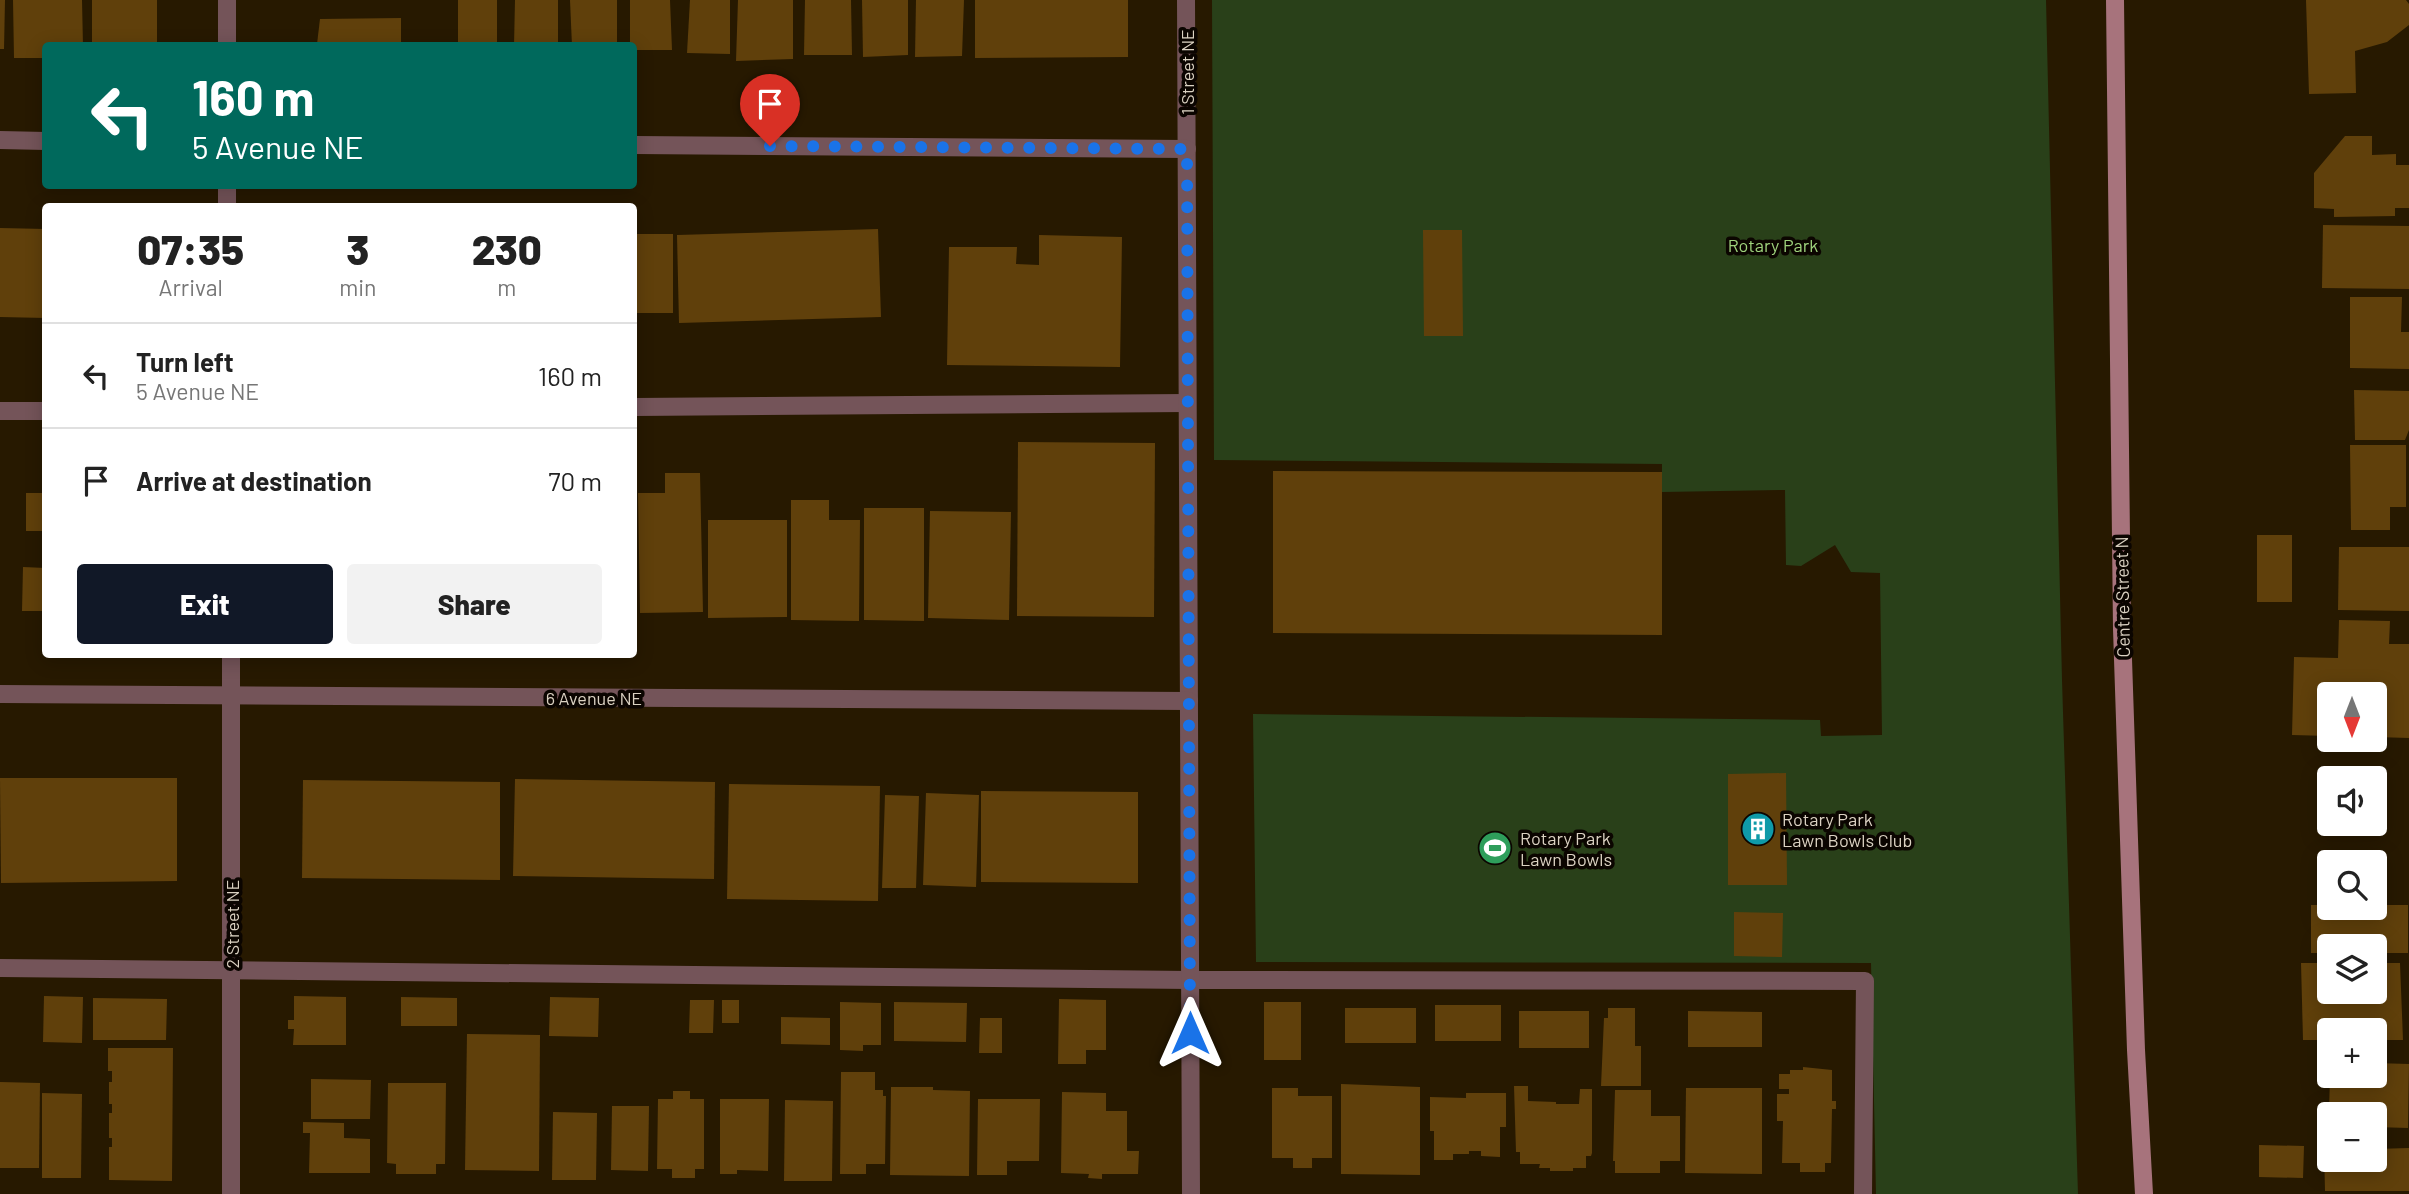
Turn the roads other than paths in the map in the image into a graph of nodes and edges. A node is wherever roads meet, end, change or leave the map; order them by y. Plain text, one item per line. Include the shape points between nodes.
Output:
1 (227, 0) edge
2 (1186, 0) edge
3 (2115, 0) edge
4 (227, 42) edge
5 (0, 140) edge
6 (42, 141) edge
7 (637, 145) edge
8 (1187, 149) junction
9 (1187, 403) junction
10 (637, 407) edge
11 (0, 411) edge
12 (42, 411) edge
13 (231, 658) edge
14 (0, 694) edge
15 (232, 696) junction
16 (1189, 701) junction
17 (0, 968) edge
18 (231, 969) junction
19 (1190, 979) junction
20 (231, 1194) edge
21 (1191, 1194) edge
22 (1863, 1194) edge
23 (2144, 1194) edge

1 - 4 street
2 - 8 street, 1 Street NE
3 - 23 main road, Centre Street N via 2122,629
5 - 6 street
7 - 8 street
8 - 9 street, 1 Street NE
9 - 10 street
9 - 16 street, 1 Street NE
11 - 12 street
13 - 15 street, 2 Street NE
14 - 15 street, 6 Avenue NE
15 - 16 street, 6 Avenue NE
15 - 18 street, 2 Street NE
16 - 19 street, 1 Street NE
17 - 18 street
18 - 19 street
18 - 20 street, 2 Street NE
19 - 21 street, 1 Street NE
19 - 22 street via 1865,981

